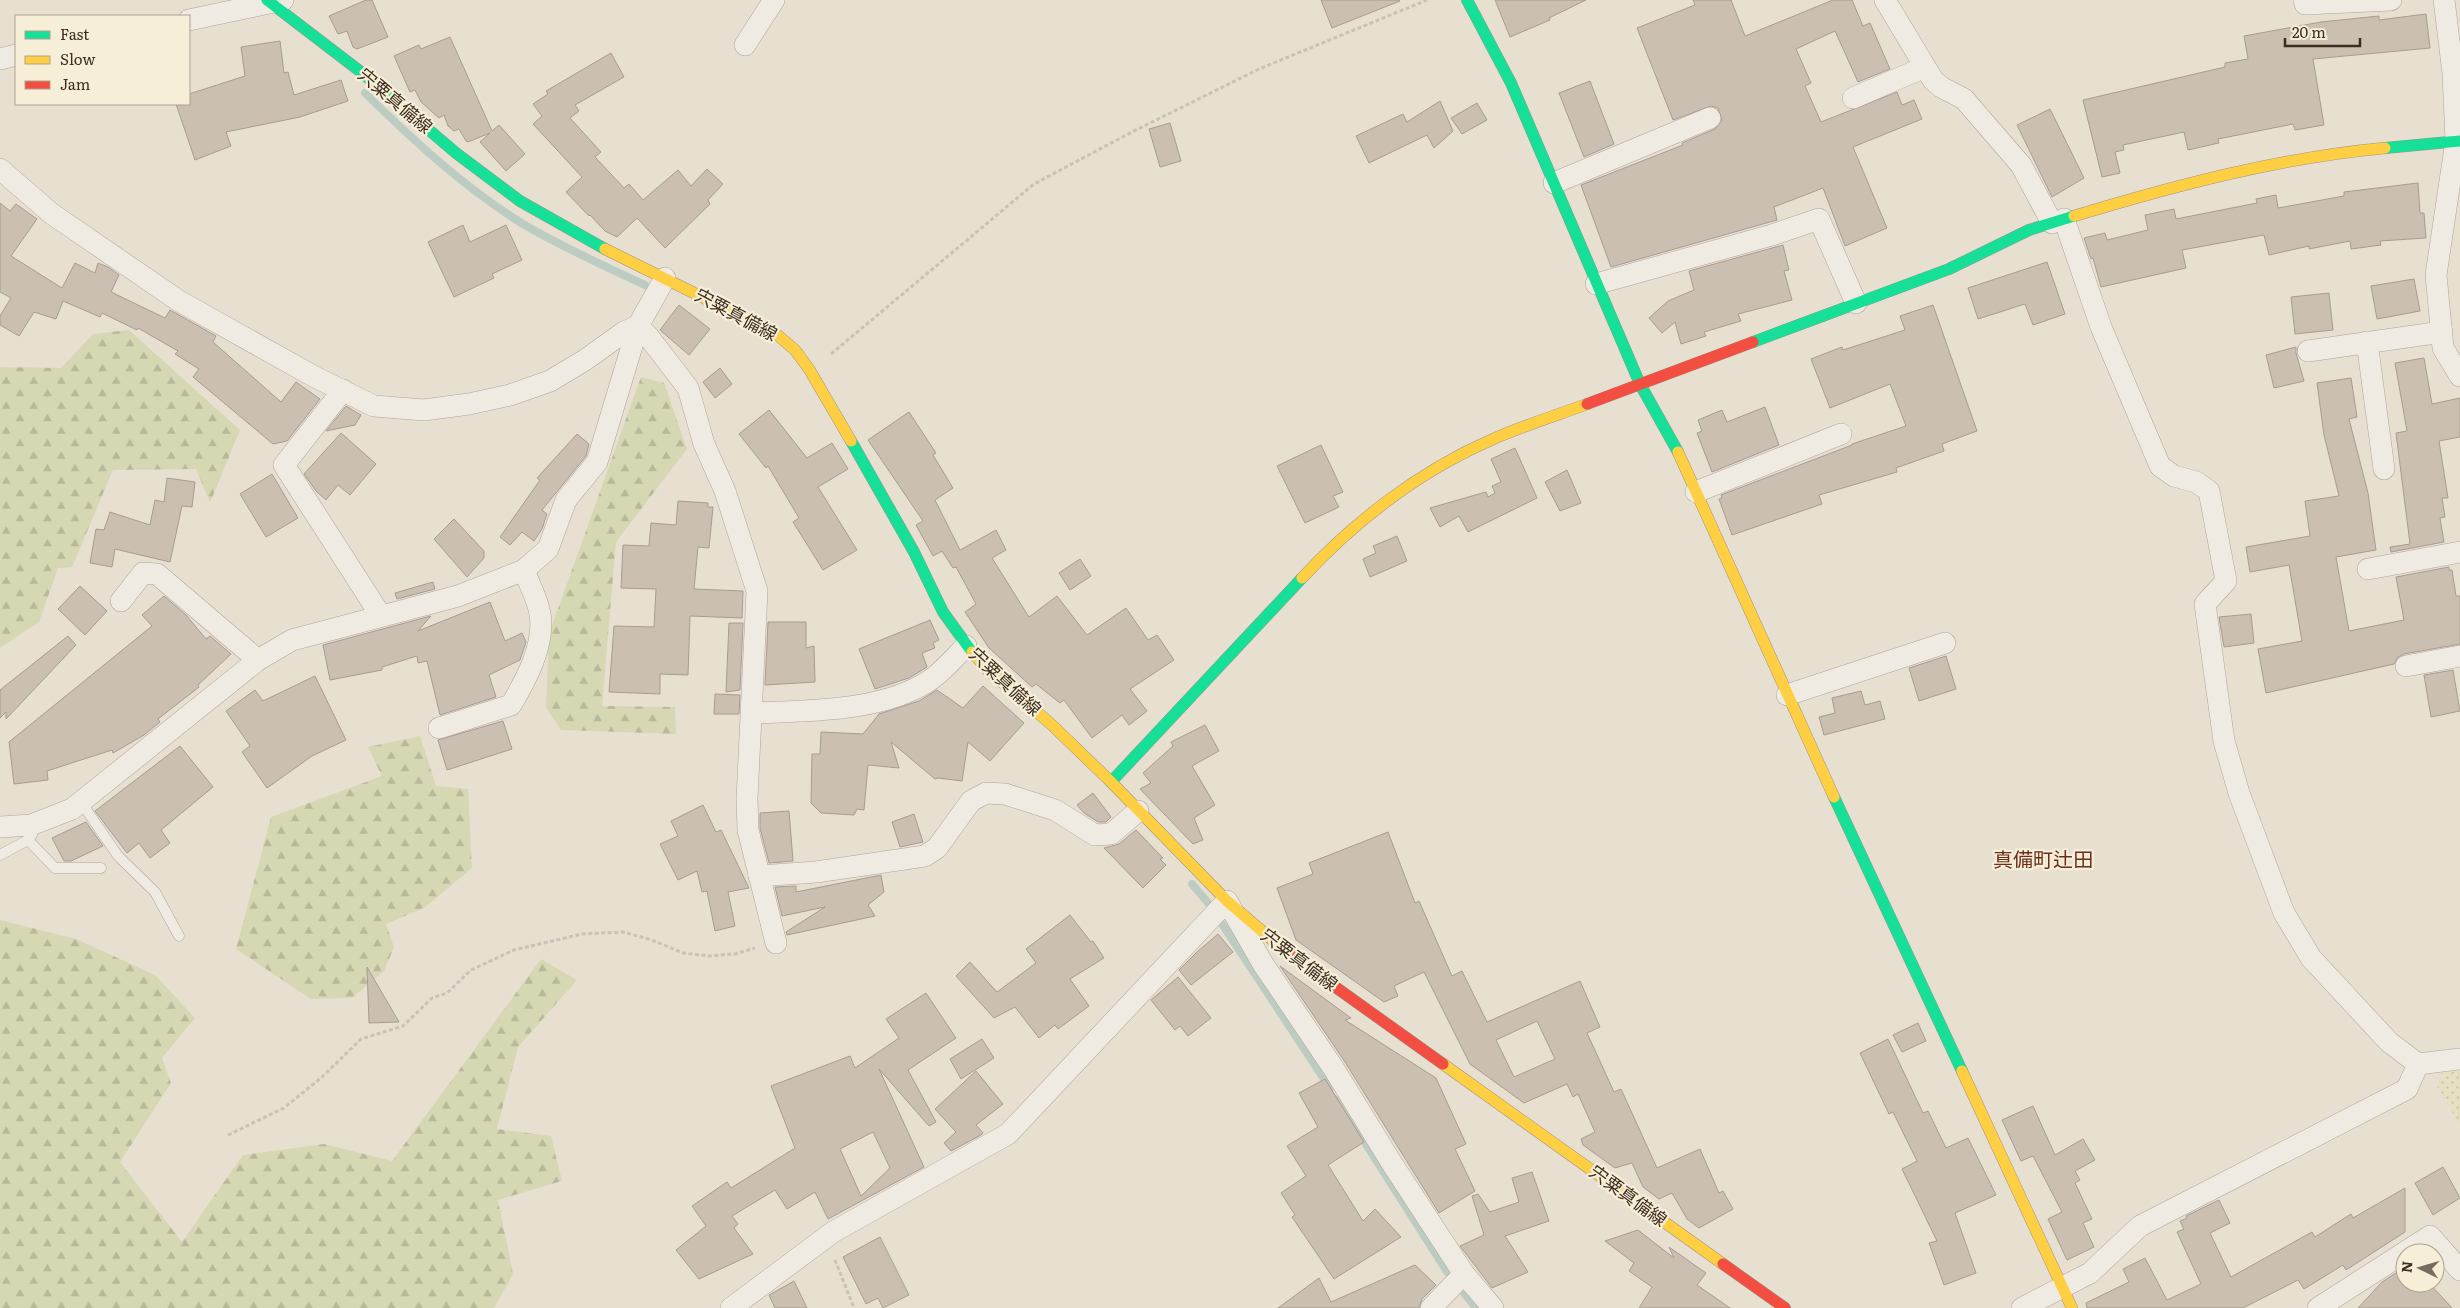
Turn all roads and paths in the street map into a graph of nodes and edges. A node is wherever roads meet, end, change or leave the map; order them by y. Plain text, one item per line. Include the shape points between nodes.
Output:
1 (774, 0) edge
2 (1427, 0) edge
3 (1467, 0) edge
4 (1885, 0) edge
5 (2304, 0) edge
6 (2391, 0) edge
7 (2444, 0) edge
8 (274, 1) edge
9 (190, 20) edge
10 (745, 45) dead end
11 (15, 55) edge
12 (0, 59) edge
13 (1925, 67) junction
14 (1853, 98) dead end
15 (1710, 118) dead end
16 (2458, 141) edge
17 (0, 169) edge
18 (1554, 182) junction
19 (2058, 221) junction
20 (665, 278) junction
21 (1596, 284) junction
22 (1856, 303) junction
23 (638, 326) junction
24 (2442, 332) junction
25 (2367, 342) junction
26 (2308, 351) dead end
27 (809, 369) junction
28 (2460, 376) edge
29 (1640, 384) junction
30 (342, 390) junction
31 (1841, 434) dead end
32 (2384, 469) dead end
33 (1696, 492) junction
34 (2460, 552) edge
35 (2368, 569) dead end
36 (524, 570) junction
37 (121, 601) dead end
38 (381, 616) junction
39 (1945, 643) dead end
40 (966, 646) junction
41 (2460, 656) edge
42 (258, 660) junction
43 (2406, 666) dead end
44 (1787, 695) junction
45 (752, 713) junction
46 (439, 728) dead end
47 (1111, 782) junction
48 (80, 802) junction
49 (1133, 816) junction
50 (40, 821) junction
51 (0, 828) edge
52 (28, 840) junction
53 (0, 855) edge
54 (101, 868) dead end
55 (760, 876) junction
56 (1219, 908) junction
57 (180, 936) dead end
58 (776, 943) joint
59 (2460, 1059) edge
60 (2418, 1064) junction
61 (228, 1135) dead end
62 (826, 1238) junction
63 (2460, 1270) edge
64 (1458, 1280) junction
65 (2063, 1288) junction
66 (731, 1308) edge
67 (854, 1308) edge
68 (1431, 1308) edge
69 (1492, 1308) edge
70 (1785, 1308) edge
71 (2022, 1308) edge
72 (2072, 1308) edge
73 (2318, 1308) edge

1 - 10 street
2 - 27 path via 1259,69 1034,184
3 - 18 street via 1511,83
4 - 13 street
5 - 6 street via 2305,4
7 - 16 street
8 - 9 street
8 - 20 street, 宍粟真備線 via 500,188 574,232
11 - 12 street
13 - 14 street
13 - 19 street via 1941,87 1964,99 2021,166
15 - 18 street
16 - 19 street via 2366,150 2248,168
16 - 24 street via 2436,275
17 - 30 street via 52,214 180,301
18 - 21 street
19 - 22 street via 2029,230 1949,269
19 - 60 street via 2160,466 2174,476 2196,482 2209,491 2226,581 2205,604 2224,741 2239,793 2284,913 2311,958 2389,1042
20 - 23 street
20 - 27 street, 宍粟真備線 via 775,333 795,350
21 - 22 street via 1772,236 1819,219
21 - 29 street
22 - 29 street
23 - 30 street via 550,381 510,395 424,410 374,406
23 - 36 street via 597,462 566,500 548,549
23 - 45 street via 688,388 704,444 725,491 757,591
24 - 25 street
24 - 28 street via 2443,348
25 - 26 street
25 - 32 street
27 - 40 street, 宍粟真備線 via 914,552 943,612
29 - 33 street via 1674,441
29 - 47 street via 1491,440 1425,474 1378,508 1328,550
30 - 38 street via 284,465
31 - 33 street
33 - 44 street
34 - 35 street
36 - 38 street via 458,596
36 - 46 street via 540,613 540,636 524,683 511,705
37 - 42 street via 143,573 157,574
38 - 42 street via 292,640
39 - 44 street
40 - 45 street via 933,678 900,695 830,710
40 - 47 street, 宍粟真備線
41 - 43 street
42 - 48 street
44 - 65 street
45 - 55 street via 748,822
47 - 49 street, 宍粟真備線
48 - 50 street via 72,809
48 - 57 lane via 118,856 154,892
49 - 55 street via 1111,834 1095,835 1055,810 1005,794 986,793 971,801 937,848 925,856 816,872
49 - 56 street, 宍粟真備線
50 - 51 street
50 - 52 lane
52 - 53 lane
52 - 54 lane via 55,868
55 - 58 street
56 - 62 street via 1008,1134
56 - 64 street via 1263,964 1334,1069
56 - 70 street, 宍粟真備線 via 1278,946
58 - 61 path via 735,954 709,956 683,953 623,932 582,934 514,950 471,970 447,993 432,998 403,1026 360,1039 322,1077 284,1108
59 - 60 street
60 - 65 street via 2407,1089 2140,1226 2090,1273
62 - 66 street
62 - 67 path
63 - 73 street via 2430,1236
64 - 68 street
64 - 69 street
65 - 71 street
65 - 72 street

